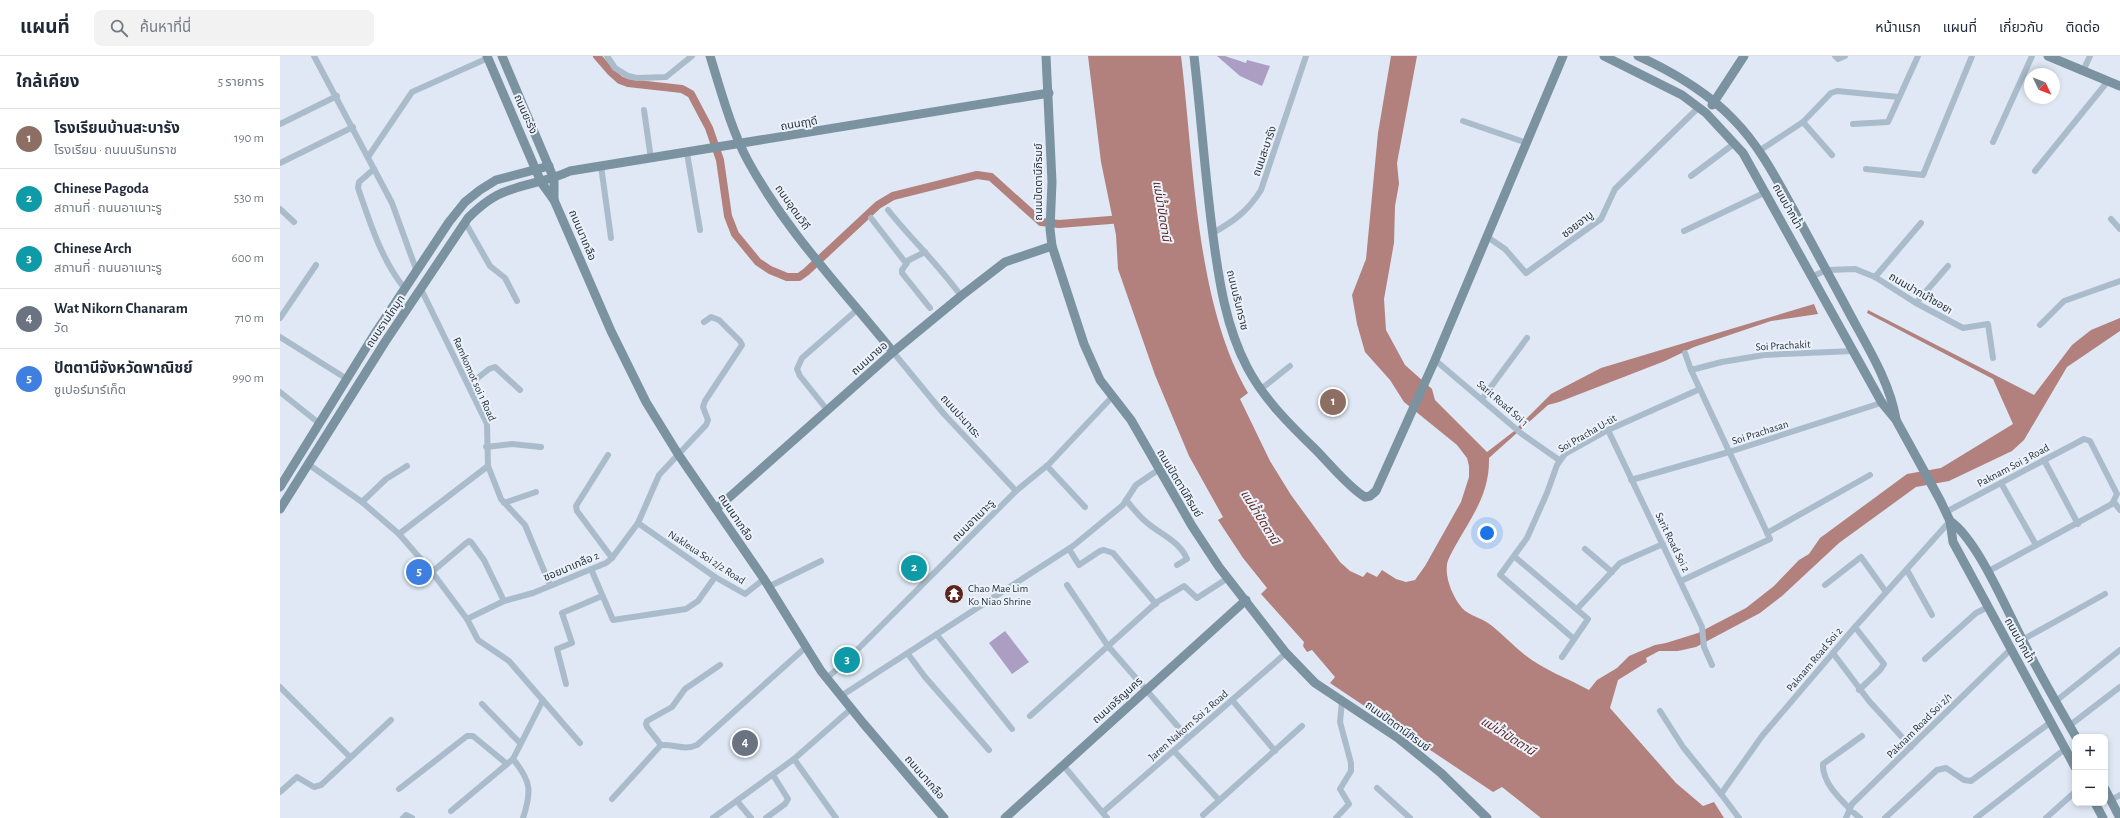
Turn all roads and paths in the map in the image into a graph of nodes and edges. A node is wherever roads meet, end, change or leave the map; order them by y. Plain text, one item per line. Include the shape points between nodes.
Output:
1 (314, 56) edge
2 (502, 56) edge
3 (607, 56) edge
4 (692, 56) edge
5 (710, 56) edge
6 (1046, 56) edge
7 (1194, 56) edge
8 (1306, 56) edge
9 (1563, 56) edge
10 (1604, 56) edge
11 (1638, 56) edge
12 (1744, 56) edge
13 (1835, 56) edge
14 (1845, 56) edge
15 (1918, 56) edge
16 (1972, 56) edge
17 (2032, 56) edge
18 (2048, 56) edge
19 (2090, 56) edge
20 (488, 57) edge
21 (2083, 71) junction
22 (2108, 81) junction
23 (2120, 86) edge
24 (1049, 92) junction
25 (337, 96) junction
26 (1899, 98) junction
27 (1714, 101) junction
28 (644, 110) dead end
29 (1703, 110) junction
30 (1463, 121) dead end
31 (1803, 122) junction
32 (280, 124) edge
33 (1853, 124) dead end
34 (353, 127) junction
35 (1993, 142) dead end
36 (1527, 143) junction
37 (1735, 143) junction
38 (740, 145) junction
39 (1759, 151) junction
40 (687, 153) junction
41 (1832, 155) dead end
42 (368, 157) junction
43 (651, 159) junction
44 (280, 163) edge
45 (549, 166) junction
46 (601, 166) junction
47 (374, 169) junction
48 (537, 169) junction
49 (1866, 169) dead end
50 (2035, 171) dead end
51 (1692, 176) dead end
52 (554, 179) junction
53 (541, 182) junction
54 (1766, 192) junction
55 (554, 200) junction
56 (280, 209) edge
57 (888, 210) dead end
58 (871, 218) dead end
59 (2112, 219) dead end
60 (294, 222) dead end
61 (466, 222) junction
62 (1920, 223) dead end
63 (2120, 228) edge
64 (700, 230) dead end
65 (1213, 232) junction
66 (1684, 232) dead end
67 (1486, 236) junction
68 (611, 238) dead end
69 (1052, 246) junction
70 (925, 252) junction
71 (907, 263) junction
72 (316, 265) dead end
73 (1948, 266) dead end
74 (1827, 270) junction
75 (417, 272) junction
76 (1813, 276) junction
77 (1875, 277) junction
78 (2120, 281) edge
79 (421, 289) junction
80 (405, 290) junction
81 (961, 296) junction
82 (517, 301) dead end
83 (1916, 303) junction
84 (858, 308) junction
85 (930, 308) dead end
86 (280, 318) edge
87 (704, 322) dead end
88 (2040, 325) dead end
89 (280, 337) edge
90 (1527, 338) dead end
91 (1853, 351) junction
92 (893, 352) junction
93 (1685, 353) dead end
94 (1993, 358) dead end
95 (1435, 360) junction
96 (1290, 366) dead end
97 (1691, 370) junction
98 (347, 379) junction
99 (469, 385) junction
100 (1261, 389) junction
101 (1700, 389) junction
102 (520, 390) dead end
103 (280, 392) edge
104 (1112, 397) junction
105 (1482, 398) junction
106 (1893, 399) junction
107 (1882, 403) junction
108 (828, 411) junction
109 (1896, 420) junction
110 (320, 424) junction
111 (1608, 430) junction
112 (486, 447) junction
113 (541, 447) dead end
114 (1729, 452) junction
115 (678, 454) junction
116 (608, 455) dead end
117 (1559, 460) junction
118 (2044, 460) junction
119 (308, 464) junction
120 (407, 466) dead end
121 (488, 466) junction
122 (1047, 466) junction
123 (1158, 470) junction
124 (1870, 475) dead end
125 (1631, 480) junction
126 (2000, 483) junction
127 (280, 487) edge
128 (1016, 491) junction
129 (536, 492) dead end
130 (1126, 500) junction
131 (362, 502) junction
132 (2114, 502) junction
133 (504, 503) junction
134 (1085, 507) dead end
135 (280, 509) edge
136 (716, 509) junction
137 (2120, 510) edge
138 (1946, 512) junction
139 (1950, 521) junction
140 (638, 523) junction
141 (2078, 524) junction
142 (399, 534) junction
143 (1769, 536) junction
144 (1663, 544) junction
145 (2036, 545) junction
146 (1069, 549) junction
147 (1585, 549) dead end
148 (1515, 557) junction
149 (612, 558) junction
150 (821, 561) dead end
151 (1177, 566) dead end
152 (591, 569) junction
153 (1907, 570) junction
154 (432, 572) junction
155 (1612, 572) junction
156 (1987, 572) junction
157 (715, 577) junction
158 (1228, 578) junction
159 (1681, 581) junction
160 (766, 583) junction
161 (550, 585) junction
162 (1067, 585) dead end
163 (1825, 585) dead end
164 (1886, 592) junction
165 (2105, 594) dead end
166 (602, 596) junction
167 (1246, 600) junction
168 (504, 601) junction
169 (1156, 604) junction
170 (1988, 607) junction
171 (1577, 609) junction
172 (1932, 615) dead end
173 (467, 619) junction
174 (1855, 627) junction
175 (937, 635) junction
176 (1574, 639) junction
177 (2022, 640) junction
178 (1108, 646) junction
179 (806, 647) junction
180 (2011, 649) junction
181 (2120, 650) edge
182 (1286, 653) junction
183 (1833, 653) junction
184 (908, 654) junction
185 (1562, 657) dead end
186 (1925, 660) dead end
187 (720, 664) dead end
188 (1712, 665) dead end
189 (827, 678) junction
190 (566, 684) dead end
191 (280, 687) edge
192 (2120, 687) edge
193 (1147, 689) junction
194 (1859, 690) junction
195 (841, 696) junction
196 (543, 700) junction
197 (1232, 700) junction
198 (1342, 701) junction
199 (2056, 701) junction
200 (482, 704) dead end
201 (851, 709) junction
202 (1660, 711) dead end
203 (1030, 716) dead end
204 (392, 720) dead end
205 (2051, 722) junction
206 (1302, 726) dead end
207 (2069, 726) junction
208 (1012, 729) dead end
209 (2074, 734) edge
210 (1862, 736) dead end
211 (1188, 738) junction
212 (520, 743) junction
213 (580, 743) dead end
214 (661, 745) junction
215 (1911, 748) junction
216 (2065, 749) junction
217 (989, 750) dead end
218 (1174, 750) junction
219 (1275, 751) junction
220 (350, 757) junction
221 (513, 759) junction
222 (794, 759) junction
223 (2072, 759) edge
224 (507, 764) junction
225 (1063, 765) junction
226 (773, 775) junction
227 (399, 788) dead end
228 (1377, 788) dead end
229 (280, 792) edge
230 (1721, 794) junction
231 (2108, 794) edge
232 (2072, 795) edge
233 (2120, 795) edge
234 (612, 799) dead end
235 (1219, 800) junction
236 (2111, 800) junction
237 (737, 801) junction
238 (2097, 806) edge
239 (1852, 810) junction
240 (451, 811) dead end
241 (1103, 812) junction
242 (1203, 815) dead end
243 (1406, 817) edge
244 (402, 818) edge
245 (412, 818) edge
246 (523, 818) edge
247 (713, 818) edge
248 (751, 818) edge
249 (766, 818) edge
250 (836, 818) edge
251 (944, 818) edge
252 (1005, 818) edge
253 (1107, 818) edge
254 (1336, 818) edge
255 (1487, 818) edge
256 (1740, 818) edge
257 (1846, 818) edge
258 (1860, 818) edge
259 (1885, 818) edge
260 (1976, 818) edge
261 (2046, 818) edge
262 (2103, 818) edge
263 (2120, 818) edge

1 - 25 street
2 - 45 street, ถนนยะรัง
3 - 4 street via 616,68 628,76 666,77
5 - 38 street, ถนนอุดมวิถี
6 - 24 street, ถนนปัตตานีภิรมย์
7 - 65 street, ถนนนรินทราช
8 - 65 street, ถนนสะบารัง via 1261,190 1254,202 1235,221
9 - 36 street
10 - 29 street, ถนนปากน้ำ via 1682,95
11 - 27 street, ถนนปากน้ำ via 1670,71
12 - 27 street
13 - 14 street via 1838,59
15 - 26 street
16 - 49 street via 1923,175
17 - 35 street
18 - 21 street
19 - 21 street
20 - 42 street via 412,92
20 - 48 street, ถนนยะรัง
21 - 22 street
22 - 23 street
22 - 50 street
24 - 38 street, ถนนฤๅดี
24 - 69 street, ถนนปัตตานีภิรมย์
25 - 32 street
25 - 34 street
26 - 31 street via 1836,91
26 - 33 street via 1888,122
27 - 29 street
27 - 39 street, ถนนปากน้ำ via 1734,120
28 - 43 street
29 - 37 street, ถนนปากน้ำ
29 - 67 street, ซอยอาบู via 1615,189 1601,219 1526,273 1505,248
30 - 36 street
31 - 39 street
31 - 41 street
34 - 42 street
34 - 44 street
36 - 67 street
37 - 51 street
37 - 54 street, ถนนปากน้ำ
38 - 40 street, ถนนฤๅดี
38 - 84 street, ถนนอุดมวิถี via 784,218
39 - 74 street, ถนนปากน้ำ
40 - 43 street, ถนนฤๅดี
40 - 64 street
42 - 47 street
43 - 46 street, ถนนฤๅดี
45 - 48 street, ถนนรามโกมุท
45 - 52 street, ถนนยะรัง
46 - 52 street, ถนนฤๅดี via 570,171
46 - 68 street
47 - 75 street via 392,203
47 - 80 street via 359,182 358,188 382,254 389,269
48 - 53 street, ถนนยะรัง
48 - 75 street, ถนนรามโกมุท via 496,180 465,202
52 - 53 street, ถนนฤๅดี
52 - 55 street, ถนนนาเกลือ
53 - 55 street, ถนนนาเกลือ
53 - 61 street, ถนนรามโกมุท via 506,191 481,205
54 - 66 street
54 - 76 street, ถนนปากน้ำ
55 - 115 street, ถนนนาเกลือ via 611,331 647,405
56 - 60 street
57 - 70 street
58 - 71 street
59 - 63 street
61 - 79 street, ถนนรามโกมุท
61 - 82 street via 490,266 506,278
62 - 77 street
65 - 100 street, ถนนนรินทราช via 1218,272 1230,324 1248,368
67 - 95 street
69 - 81 street, ถนนมายอ via 1005,262
69 - 104 street, ถนนปัตตานีภิรมย์ via 1084,344 1100,380
70 - 71 street
70 - 81 street
71 - 85 street via 902,273
72 - 86 street
73 - 83 street
74 - 76 street, ถนนปากนำ้ซอย1
74 - 77 street, ถนนปากนำ้ซอย1 via 1855,269
74 - 106 street, ถนนปากน้ำ
75 - 80 street, ถนนรามโกมุท
76 - 91 street, ถนนปากน้ำ
77 - 83 street, ถนนปากนำ้ซอย1
78 - 88 street via 2064,301
79 - 99 street, Ramkomot soi 1 Road
79 - 119 street, ถนนรามโกมุท via 384,342
80 - 98 street, ถนนรามโกมุท
81 - 92 street, ถนนมายอ
83 - 94 street, ถนนปากนำ้ซอย1 via 1963,328 1988,324
84 - 92 street, ถนนอุดมวิถี
84 - 108 street via 802,358 797,369
87 - 115 street, ซอยนาเกลือ 2 via 711,317 719,320 742,345 705,401 703,407 708,420 706,425
89 - 98 street
90 - 105 street
91 - 97 street, Soi Prachakit via 1764,355
91 - 107 street, ถนนปากน้ำ
92 - 108 street, ถนนมายอ
92 - 128 street, ถนนปะนาเระ via 944,414
93 - 97 street
95 - 100 street, ถนนนรินทราช via 1376,491 1365,497 1306,441
95 - 105 street, Sarit Road Soi 1
96 - 100 street
97 - 101 street
98 - 110 street, ถนนรามโกมุท
99 - 102 street via 495,367
99 - 112 street, Ramkomot soi 1 Road via 487,424
101 - 111 street, Soi Pracha U-tit
101 - 114 street
103 - 110 street
104 - 122 street, ถนนอาเนาะรู
104 - 123 street, ถนนปัตตานีภิรมย์ via 1131,420
105 - 117 street, Sarit Road Soi 1 via 1522,434
106 - 107 street, Soi Prachasan
106 - 109 street, ถนนปากน้ำ
107 - 109 street, ถนนปากน้ำ
107 - 114 street, Soi Prachasan
108 - 136 street, ถนนมายอ
109 - 138 street, ถนนปากน้ำ via 1919,458
110 - 127 street, ถนนรามโกมุท
111 - 117 street, Soi Pracha U-tit
111 - 125 street, Sarit Road Soi 2
112 - 113 street via 512,444
112 - 121 street, Ramkomot soi 1 Road
114 - 125 street, Soi Prachasan
114 - 143 street
115 - 136 street, ถนนนาเกลือ
115 - 140 street, ซอยนาเกลือ 2 via 658,476
116 - 149 street via 576,506 577,511
117 - 148 street, Soi Pracha U-tit via 1527,538
118 - 126 street, Paknam Soi 3 Road
118 - 132 street, Paknam Soi 3 Road via 2084,439 2089,439 2116,494
118 - 141 street
119 - 131 street
119 - 135 street, ถนนรามโกมุท
120 - 131 street via 386,479
121 - 133 street, Ramkomot soi 1 Road
121 - 142 street
122 - 128 street, ถนนอาเนาะรู
122 - 134 street
123 - 130 street via 1136,485
123 - 158 street, ถนนปัตตานีภิรมย์
124 - 143 street
125 - 144 street, Sarit Road Soi 2
126 - 138 street, Paknam Soi 3 Road
126 - 145 street
128 - 189 street, ถนนอาเนาะรู
129 - 133 street
130 - 146 street
130 - 151 street via 1146,522 1169,537 1185,555 1187,559
131 - 142 street
132 - 137 street
132 - 141 street
133 - 161 street, Ramkomot soi 1 Road via 525,525
136 - 160 street, ถนนนาเกลือ
138 - 139 street, ถนนปากน้ำ
139 - 153 street, Paknam Road Soi 2
139 - 156 street, ถนนปากน้ำ via 1965,534
139 - 170 street, ถนนปากน้ำ via 1953,542
140 - 149 street, ซอยนาเกลือ 2
140 - 157 street, Nakleua Soi 2/2 Road
141 - 145 street
142 - 154 street
143 - 159 street
144 - 155 street via 1620,563
144 - 159 street, Sarit Road Soi 2
145 - 156 street
146 - 169 street via 1080,565 1100,551 1113,553
146 - 175 street
147 - 155 street
148 - 171 street
148 - 176 street, Soi Pracha U-tit via 1500,575
149 - 152 street, ซอยนาเกลือ 2
150 - 160 street
152 - 161 street, ซอยนาเกลือ 2
152 - 166 street
153 - 164 street, Paknam Road Soi 2
153 - 172 street
154 - 168 street via 469,541 472,542
154 - 173 street
155 - 171 street
156 - 177 street, ถนนปากน้ำ
157 - 160 street, Nakleua Soi 2/2 Road via 745,594
157 - 166 street via 698,600 686,609 613,620
158 - 167 street, ถนนปัตตานีภิรมย์
158 - 169 street via 1197,598 1184,586
159 - 188 street, Sarit Road Soi 2 via 1702,627 1704,647
160 - 179 street, ถนนนาเกลือ
161 - 168 street, ซอยนาเกลือ 2
162 - 178 street
163 - 164 street via 1861,557
164 - 174 street, Paknam Road Soi 2
165 - 177 street
166 - 190 street via 562,613 572,643 557,649
167 - 182 street, ถนนปัตตานีภิรมย์
167 - 193 street, ถนนเจริญนคร
168 - 173 street, ซอยนาเกลือ 2
169 - 178 street
170 - 180 street, ถนนปากน้ำ
170 - 186 street via 1976,613
171 - 176 street via 1588,619
173 - 196 street via 478,640 509,661
174 - 183 street, Paknam Road Soi 2
174 - 194 street via 1884,664
175 - 184 street
175 - 208 street
176 - 185 street
177 - 199 street, ถนนปากน้ำ
178 - 193 street
178 - 203 street
179 - 189 street, ถนนนาเกลือ
179 - 214 street via 697,744 688,749 670,744
180 - 205 street, ถนนปากน้ำ
180 - 215 street, Paknam Road Soi 2/1
181 - 199 street
182 - 197 street, Jaren Nakorn Soi 2 Road
182 - 198 street, ถนนปัตตานีภิรมย์ via 1315,683
183 - 194 street
183 - 230 street, Paknam Road Soi 2 via 1762,736
184 - 195 street
184 - 217 street via 925,678
187 - 214 street via 685,689 672,707 648,721 647,727
189 - 195 street, ถนนนาเกลือ
191 - 220 street
192 - 207 street
193 - 211 street
193 - 225 street, ถนนเจริญนคร
194 - 215 street
195 - 201 street, ถนนนาเกลือ
196 - 212 street
196 - 213 street
197 - 211 street, Jaren Nakorn Soi 2 Road
197 - 219 street
198 - 254 street via 1340,722 1351,771 1340,789 1349,804
198 - 255 street, ถนนปัตตานีภิรมย์ via 1398,738 1441,773
199 - 207 street, ถนนปากน้ำ
200 - 212 street
201 - 222 street
201 - 251 street, ถนนนาเกลือ
202 - 230 street via 1683,747
204 - 220 street
205 - 216 street, ถนนปากน้ำ
205 - 259 street via 1971,781 1940,768
206 - 219 street
207 - 209 street, ถนนปากน้ำ
210 - 239 street via 1823,764 1831,786
211 - 218 street, Jaren Nakorn Soi 2 Road
212 - 221 street
214 - 234 street
215 - 239 street, Paknam Road Soi 2/1
216 - 223 street, ถนนปากน้ำ
216 - 260 street
218 - 235 street
218 - 241 street, Jaren Nakorn Soi 2 Road
219 - 235 street
220 - 229 street via 317,787 297,777
221 - 224 street
221 - 246 street via 529,783 528,804
222 - 226 street
222 - 250 street
224 - 227 street via 474,736 467,736
224 - 240 street
225 - 241 street
225 - 252 street, ถนนเจริญนคร
226 - 237 street
226 - 249 street via 788,798 785,804
228 - 243 street
230 - 256 street
231 - 236 street
232 - 261 street
233 - 236 street
235 - 242 street
236 - 263 street
237 - 247 street
237 - 248 street
238 - 262 street
239 - 257 street, Paknam Road Soi 2/1
239 - 258 street
241 - 253 street
244 - 245 street via 406,815

